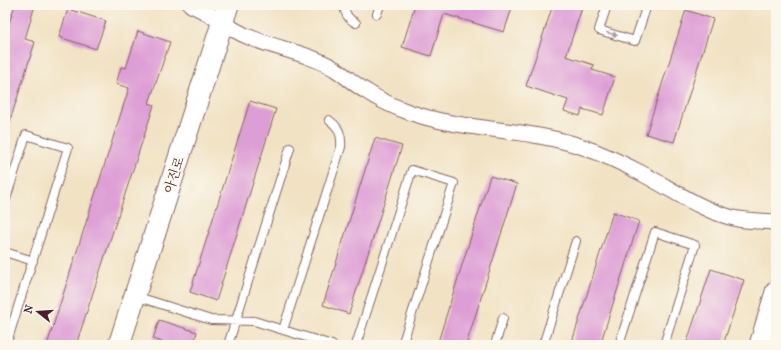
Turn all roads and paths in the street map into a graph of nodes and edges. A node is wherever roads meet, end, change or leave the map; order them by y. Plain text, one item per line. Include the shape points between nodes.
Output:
1 (191, 5) edge
2 (344, 5) edge
3 (380, 5) edge
4 (607, 5) edge
5 (647, 5) edge
6 (226, 14) edge
7 (377, 14) dead end
8 (356, 23) dead end
9 (329, 120) dead end
10 (290, 148) dead end
11 (5, 202) edge
12 (776, 222) edge
13 (576, 241) dead end
14 (5, 252) edge
15 (33, 260) junction
16 (776, 292) edge
17 (135, 296) junction
18 (503, 318) dead end
19 (236, 321) junction
20 (283, 330) junction
21 (6, 345) edge
22 (119, 345) edge
23 (228, 345) edge
24 (332, 345) edge
25 (356, 345) edge
26 (402, 345) edge
27 (495, 345) edge
28 (543, 345) edge
29 (619, 345) edge
30 (664, 345) edge
31 (760, 345) edge

1 - 6 street via 204,11
2 - 8 lane via 348,17
3 - 7 lane
4 -> 5 lane via 599,30 635,41
6 - 12 street via 239,32 322,62 366,92 404,110 456,124 561,140 640,172 720,214 738,219
6 - 17 street, 아진로
9 - 20 lane via 339,131 340,147
10 - 19 lane
11 - 15 lane via 26,135 68,148
13 - 28 lane
14 - 15 lane
15 - 21 lane
16 - 31 street
17 - 19 lane via 211,320
17 - 22 street, 아진로
18 - 27 lane
19 - 20 lane via 254,321
19 - 23 lane
20 - 24 lane
25 - 26 lane via 412,170 454,183
29 - 30 lane via 655,232 696,245

